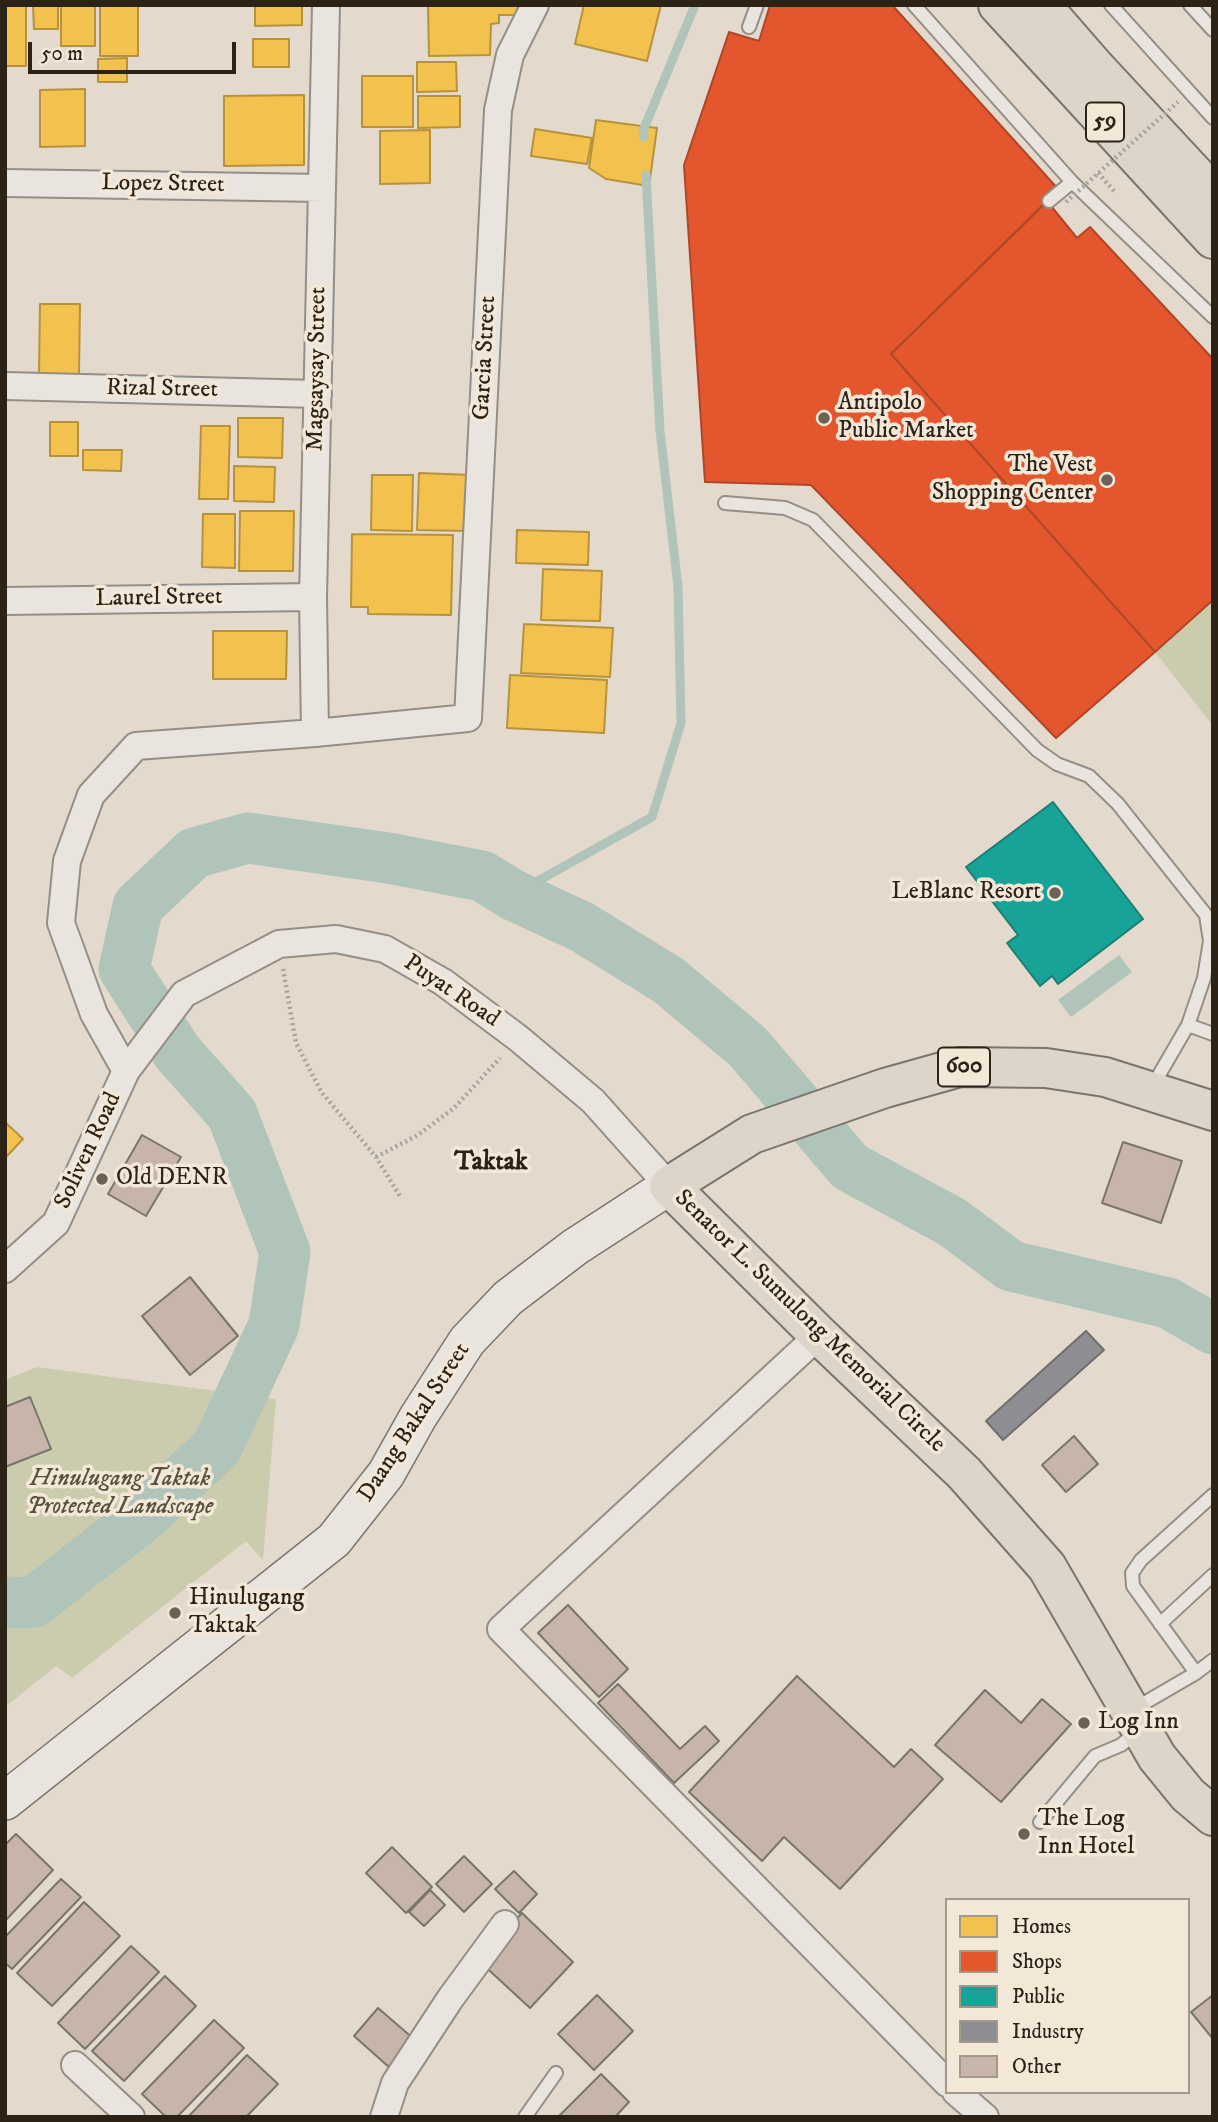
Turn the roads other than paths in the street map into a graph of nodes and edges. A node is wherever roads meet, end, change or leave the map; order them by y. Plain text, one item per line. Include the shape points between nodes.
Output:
1 (326, 5) edge
2 (535, 5) edge
3 (757, 5) edge
4 (914, 5) edge
5 (998, 5) edge
6 (1041, 5) edge
7 (1111, 5) edge
8 (1190, 5) edge
9 (749, 27) dead end
10 (1213, 30) edge
11 (1213, 118) edge
12 (5, 183) edge
13 (1072, 183) junction
14 (321, 188) junction
15 (1213, 194) edge
16 (1049, 201) dead end
17 (1213, 239) edge
18 (1213, 317) edge
19 (5, 386) edge
20 (318, 394) junction
21 (724, 503) dead end
22 (313, 597) junction
23 (5, 601) edge
24 (315, 733) junction
25 (1211, 940) edge
26 (184, 994) joint
27 (1188, 1025) junction
28 (1213, 1034) edge
29 (131, 1064) junction
30 (1150, 1090) junction
31 (1213, 1111) edge
32 (669, 1186) junction
33 (5, 1269) edge
34 (818, 1335) junction
35 (1213, 1494) edge
36 (1213, 1575) edge
37 (1160, 1624) junction
38 (1213, 1660) edge
39 (1196, 1673) junction
40 (1136, 1720) junction
41 (5, 1801) edge
42 (1213, 1816) edge
43 (1040, 1822) dead end
44 (505, 1924) dead end
45 (75, 2065) dead end
46 (556, 2073) dead end
47 (945, 2081) edge
48 (958, 2094) edge
49 (131, 2117) edge
50 (384, 2117) edge
51 (525, 2117) edge
52 (985, 2117) edge

1 - 14 street, Magsaysay Street
2 - 24 street, Garcia Street via 509,55 498,110 468,718
3 - 9 lane
4 - 13 lane
5 - 17 main road, 59
6 - 15 main road, 59
7 - 11 lane
8 - 10 lane
12 - 14 street, Lopez Street
13 - 16 lane
13 - 18 lane
14 - 20 street, Magsaysay Street
19 - 20 street, Rizal Street
20 - 22 street, Magsaysay Street
21 - 25 lane via 785,508 813,520 1037,750 1057,764 1089,776 1118,804 1206,915
22 - 23 street, Laurel Street
22 - 24 street, Magsaysay Street
24 - 29 street via 136,746 91,795 67,861 61,923 94,1014
25 - 27 lane
26 - 29 street, Soliven Road
26 - 32 street, Puyat Road via 279,944 336,939 385,948 443,982 518,1038 593,1101
27 - 28 lane
27 - 30 lane
29 - 33 street, Soliven Road via 56,1223
30 - 31 main road, Senator L. Sumulong Memorial Circle / 600
30 - 32 main road, Senator L. Sumulong Memorial Circle / 600 via 1046,1068 960,1067 752,1134
32 - 34 main road, Senator L. Sumulong Memorial Circle
32 - 41 street, Daang Bakal Street / 600 via 575,1247 508,1298 467,1341 386,1474 334,1540
34 - 40 main road, Senator L. Sumulong Memorial Circle via 964,1473 1047,1566
34 - 47 street via 501,1629
35 - 37 lane via 1132,1573 1133,1586
36 - 37 lane
37 - 39 lane
38 - 39 lane
39 - 40 lane
40 - 42 main road, Senator L. Sumulong Memorial Circle via 1157,1757
40 - 43 lane via 1121,1745 1095,1756
44 - 50 street via 395,2083
45 - 49 street
46 - 51 lane
48 - 52 street

